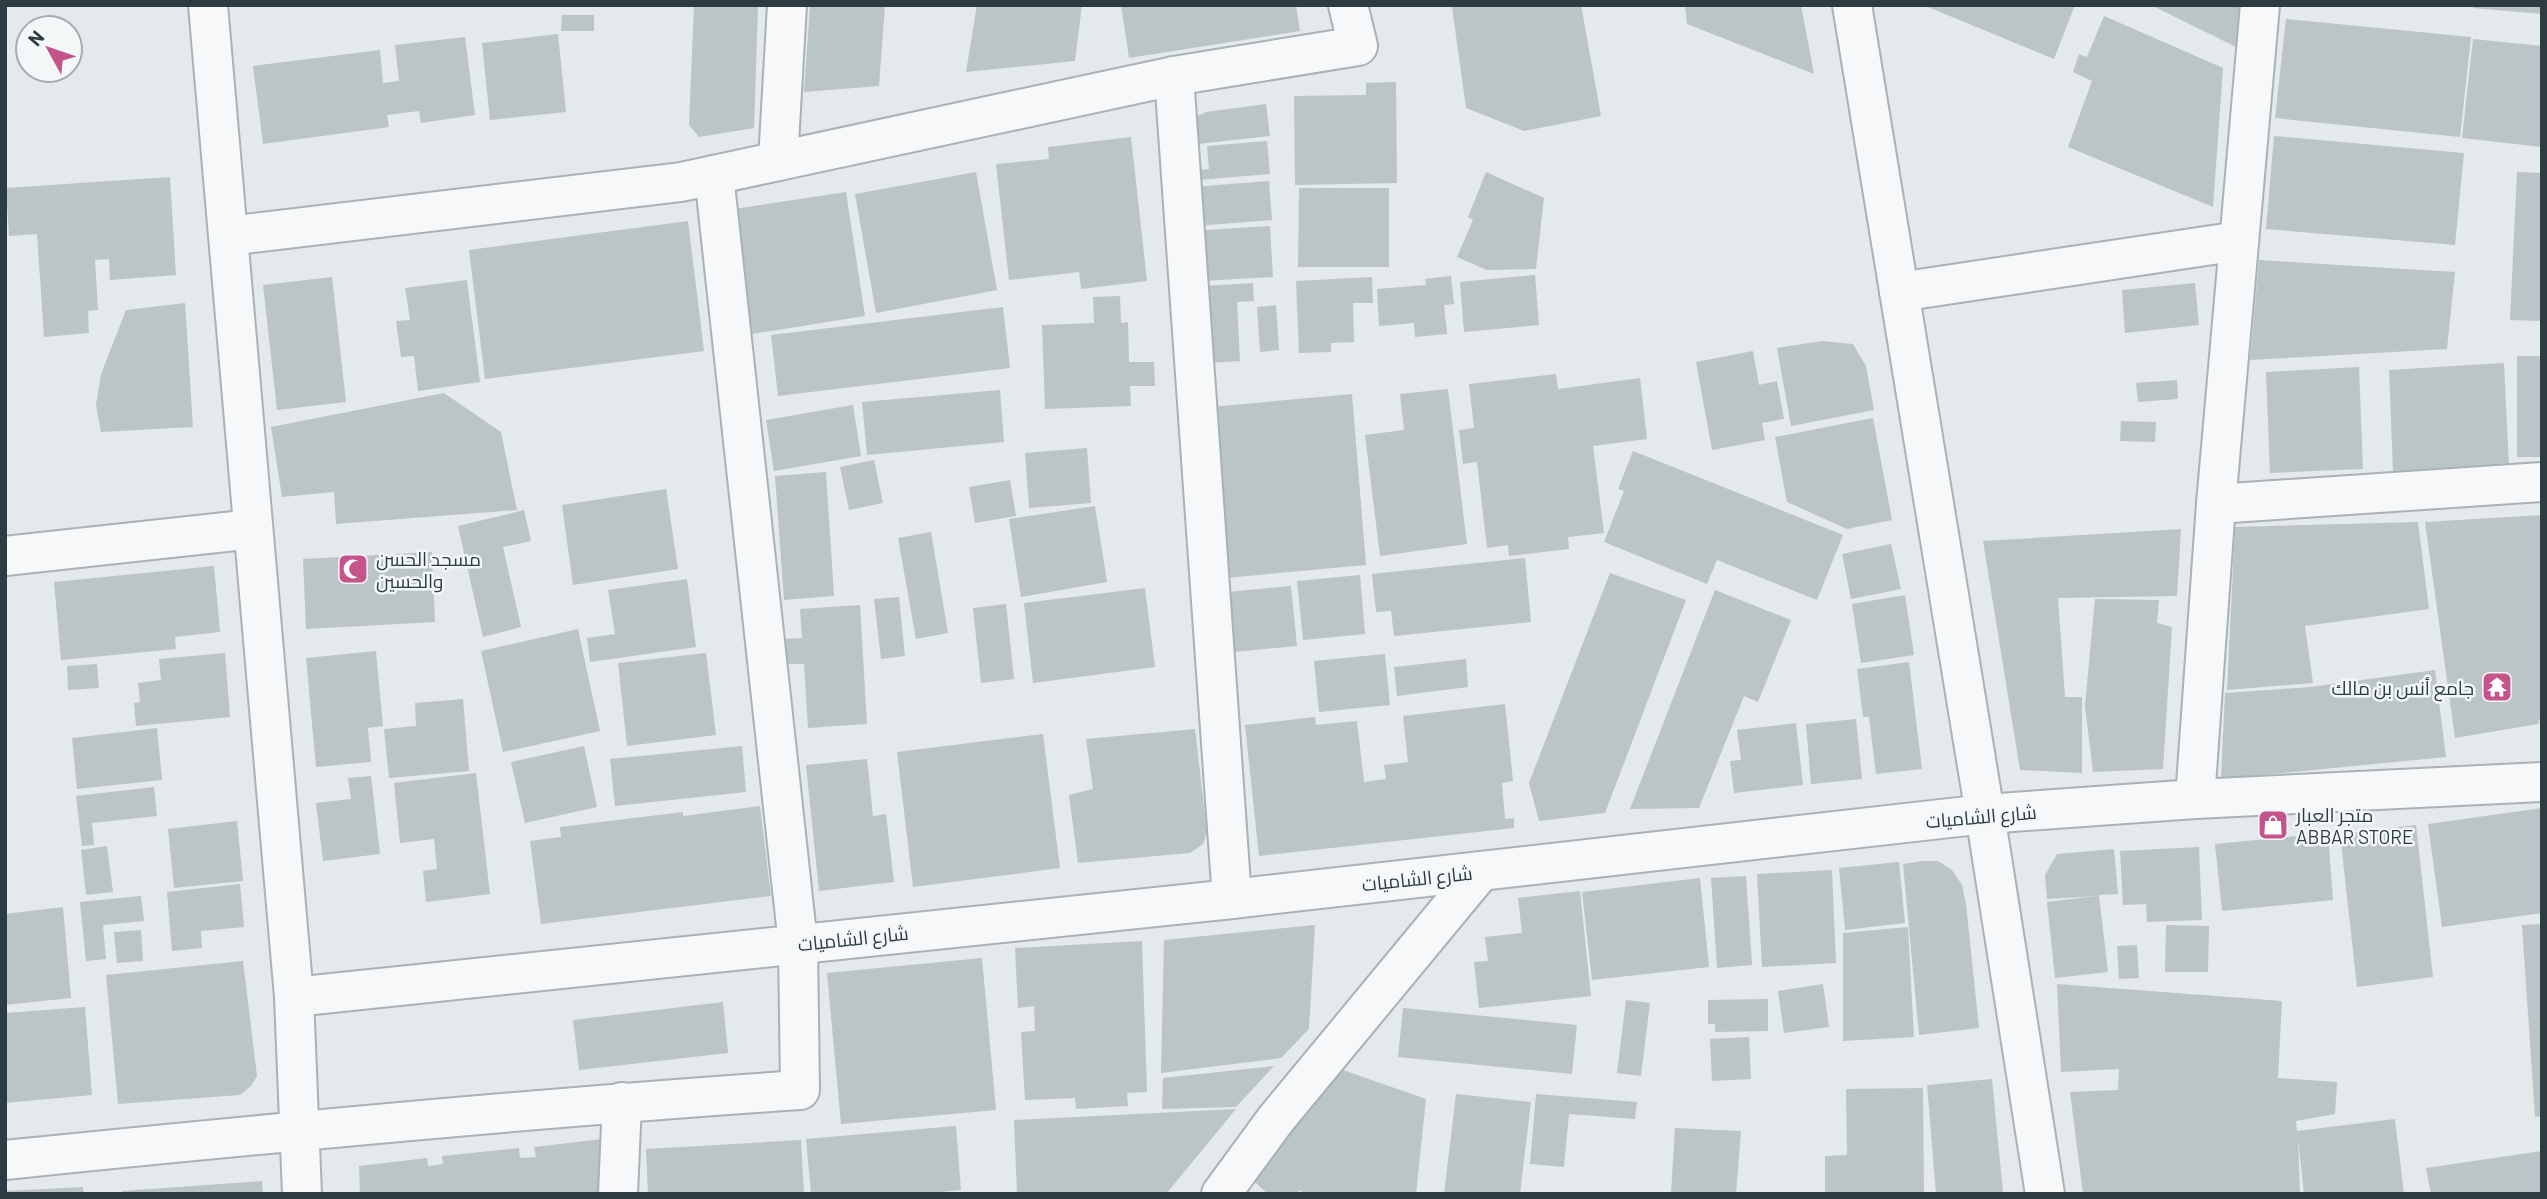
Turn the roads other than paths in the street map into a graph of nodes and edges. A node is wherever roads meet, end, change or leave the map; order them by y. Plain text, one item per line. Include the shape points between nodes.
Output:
1 (208, 5) edge
2 (787, 5) edge
3 (1348, 5) edge
4 (1852, 5) edge
5 (2260, 5) edge
6 (1174, 76) junction
7 (778, 161) junction
8 (714, 175) junction
9 (228, 236) junction
10 (2239, 241) junction
11 (1899, 292) junction
12 (2542, 482) edge
13 (2216, 504) junction
14 (253, 529) junction
15 (5, 556) edge
16 (2542, 782) edge
17 (2195, 799) junction
18 (1985, 814) junction
19 (1481, 871) junction
20 (1231, 899) junction
21 (798, 944) junction
22 (294, 997) junction
23 (622, 1102) junction
24 (300, 1130) junction
25 (5, 1160) edge
26 (302, 1194) edge
27 (618, 1194) edge
28 (1221, 1194) edge
29 (2045, 1194) edge

1 - 9 street
2 - 7 street
3 - 6 street via 1358,46
4 - 11 street
5 - 10 street
6 - 7 street
6 - 20 street
7 - 8 street
8 - 9 street via 681,183
8 - 21 street
9 - 14 street
10 - 11 street
10 - 13 street
11 - 18 street
12 - 13 street
13 - 17 street
14 - 15 street
14 - 22 street
16 - 17 street, شارع الشاميات
17 - 18 street, شارع الشاميات
18 - 19 street, شارع الشاميات
18 - 29 street
19 - 20 street, شارع الشاميات
19 - 28 street via 1276,1119
20 - 21 street, شارع الشاميات
21 - 22 street, شارع الشاميات
21 - 23 street via 800,1090
22 - 24 street
23 - 24 street
23 - 27 street
24 - 25 street
24 - 26 street

